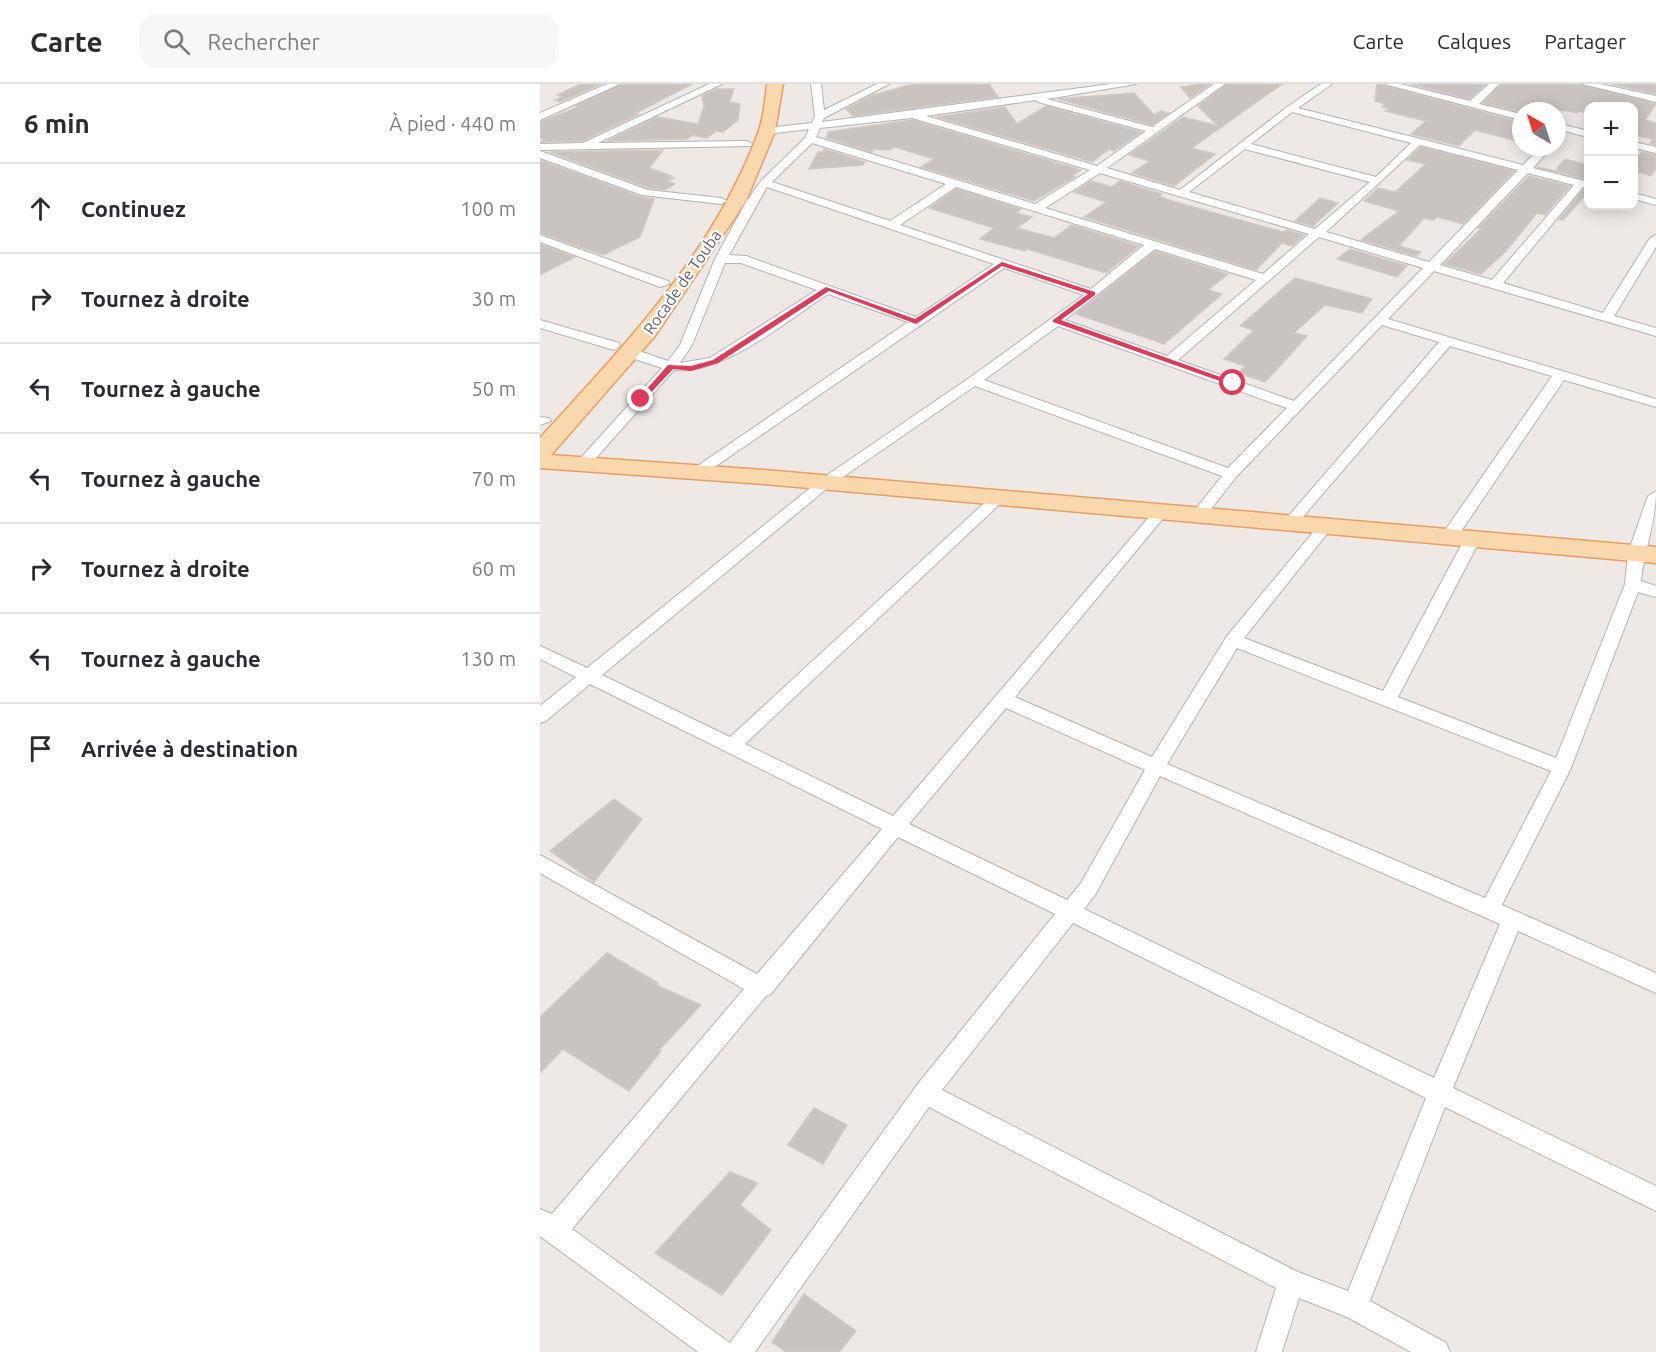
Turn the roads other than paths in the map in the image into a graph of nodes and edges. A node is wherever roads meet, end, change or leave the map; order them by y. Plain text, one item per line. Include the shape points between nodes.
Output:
1 (615, 84) edge
2 (717, 84) edge
3 (761, 84) edge
4 (775, 84) edge
5 (816, 84) edge
6 (884, 84) edge
7 (1131, 84) edge
8 (1220, 84) edge
9 (1327, 84) edge
10 (1389, 84) edge
11 (1494, 84) edge
12 (1587, 84) edge
13 (1612, 86) edge
14 (1045, 90) edge
15 (1656, 99) edge
16 (550, 104) dead end
17 (1473, 104) junction
18 (561, 107) junction
19 (1290, 109) junction
20 (912, 115) junction
21 (1512, 115) edge
22 (540, 117) edge
23 (818, 121) junction
24 (1566, 128) edge
25 (1152, 130) junction
26 (767, 131) junction
27 (1584, 133) edge
28 (810, 139) junction
29 (1418, 142) junction
30 (747, 144) junction
31 (1243, 145) junction
32 (1638, 146) edge
33 (540, 147) edge
34 (581, 147) junction
35 (1656, 150) edge
36 (540, 154) edge
37 (1538, 156) edge
38 (1099, 169) junction
39 (1524, 170) junction
40 (1378, 182) junction
41 (765, 183) junction
42 (955, 183) junction
43 (1584, 184) edge
44 (1584, 185) edge
45 (1182, 193) junction
46 (1638, 197) edge
47 (736, 201) junction
48 (1656, 202) edge
49 (1037, 208) junction
50 (892, 225) junction
51 (1320, 233) junction
52 (540, 238) edge
53 (1656, 238) edge
54 (1153, 244) junction
55 (721, 258) junction
56 (1002, 264) junction
57 (1434, 266) junction
58 (1266, 279) junction
59 (664, 284) junction
60 (1495, 285) junction
61 (829, 288) junction
62 (1093, 294) junction
63 (1606, 317) junction
64 (916, 321) junction
65 (1056, 321) junction
66 (1381, 321) junction
67 (540, 324) edge
68 (1656, 332) edge
69 (1446, 342) junction
70 (622, 350) junction
71 (1170, 360) junction
72 (671, 366) junction
73 (1560, 375) junction
74 (974, 381) junction
75 (1656, 403) edge
76 (1297, 407) junction
77 (541, 422) edge
78 (540, 451) edge
79 (540, 461) edge
80 (583, 464) junction
81 (698, 472) junction
82 (1231, 474) junction
83 (825, 483) junction
84 (1656, 496) edge
85 (998, 498) junction
86 (1160, 513) junction
87 (1199, 515) junction
88 (1290, 523) junction
89 (1324, 527) junction
90 (1447, 539) junction
91 (1472, 540) junction
92 (1646, 554) edge
93 (1633, 584) junction
94 (1656, 592) edge
95 (1233, 640) junction
96 (540, 652) edge
97 (588, 675) junction
98 (1004, 700) junction
99 (1387, 701) junction
100 (540, 716) edge
101 (732, 746) junction
102 (1155, 768) junction
103 (1562, 768) junction
104 (896, 827) junction
105 (540, 863) edge
106 (1490, 908) junction
107 (1071, 913) junction
108 (1513, 918) junction
109 (1656, 983) edge
110 (762, 988) junction
111 (925, 1093) junction
112 (1439, 1093) junction
113 (1656, 1200) edge
114 (547, 1226) edge
115 (1291, 1282) junction
116 (1355, 1307) junction
117 (720, 1352) edge
118 (739, 1352) edge
119 (1269, 1352) edge
120 (1437, 1352) edge

1 - 18 street
2 - 34 street
3 - 30 main road, Rocade de Touba
4 - 26 main road, Rocade de Touba
5 - 23 street
6 - 23 street
7 - 14 street
8 - 25 street
9 - 19 street
10 - 17 street
11 - 17 street
12 - 13 street
13 - 15 street
14 - 20 street
14 - 25 street
16 - 18 street
17 - 21 street
18 - 22 street
19 - 29 street
19 - 31 street
20 - 23 street
20 - 38 street
23 - 26 street
23 - 28 street
24 - 27 street
25 - 38 street
26 - 47 main road, Rocade de Touba
28 - 41 street
28 - 42 street
29 - 39 street
29 - 40 street
30 - 34 street
30 - 47 main road, Rocade de Touba
31 - 40 street
31 - 45 street
32 - 35 street
33 - 34 street
36 - 47 street via 645,193
37 - 39 street
38 - 45 street
38 - 49 street
39 - 43 street
39 - 57 street
40 - 51 street
41 - 47 street
41 - 50 street
42 - 49 street
42 - 50 street
44 - 60 street
45 - 51 street
46 - 48 street
47 - 55 street
47 - 59 main road, Rocade de Touba
47 - 70 main road, Rocade de Touba via 671,300
49 - 54 street
50 - 56 street
51 - 57 street
51 - 58 street
52 - 59 street
53 - 63 street
54 - 58 street
54 - 62 street
55 - 61 street via 742,259
55 - 72 street via 692,334
56 - 62 street
56 - 64 street
57 - 60 street
57 - 66 street
58 - 71 street
59 - 70 main road, Rocade de Touba
60 - 63 street
61 - 64 street
61 - 72 street via 715,361 691,369
62 - 65 street
63 - 68 street
64 - 81 street
65 - 71 street
65 - 74 street
66 - 69 street
66 - 76 street
67 - 70 street
69 - 73 street
69 - 88 street
70 - 72 street
70 - 77 main road, Rocade de Touba
70 - 78 main road, Rocade de Touba
71 - 76 street
72 - 80 street
73 - 75 street
73 - 90 street
74 - 82 street
74 - 83 street
76 - 82 street
78 - 79 main road
79 - 80 main road
80 - 81 main road
81 - 83 main road
82 - 87 street
83 - 85 main road
83 - 97 street
84 - 92 street
85 - 86 main road
85 - 101 street
86 - 87 main road
86 - 98 street
87 - 88 main road
88 - 89 main road
89 - 90 main road
89 - 95 street
90 - 91 main road
91 - 92 main road
91 - 99 street
92 - 93 street
93 - 94 street
93 - 103 street
95 - 99 street
95 - 102 street
96 - 97 street
97 - 100 street
97 - 101 street
98 - 102 street
98 - 104 street
99 - 103 street
101 - 104 street
102 - 106 street
102 - 107 street
103 - 106 street
104 - 107 street
104 - 110 street
105 - 110 street
106 - 108 street
107 - 111 street
107 - 112 street
108 - 109 street
108 - 112 street
110 - 114 street
111 - 115 street
111 - 118 street
112 - 113 street
112 - 116 street
114 - 117 street
115 - 116 street
115 - 119 street
116 - 120 street

